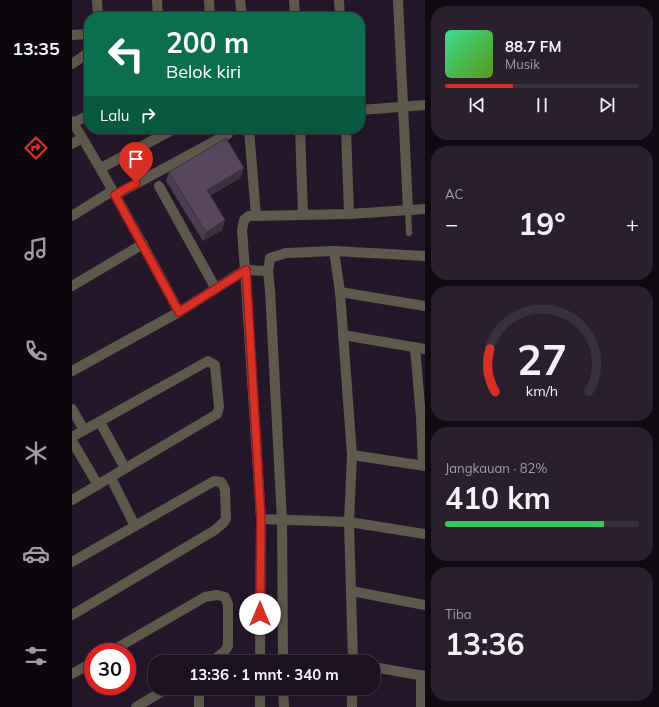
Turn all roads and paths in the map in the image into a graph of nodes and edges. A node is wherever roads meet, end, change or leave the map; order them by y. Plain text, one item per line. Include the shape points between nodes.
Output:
1 (97, 0) edge
2 (157, 0) edge
3 (209, 0) edge
4 (240, 0) edge
5 (294, 0) edge
6 (339, 0) edge
7 (398, 0) edge
8 (98, 12) edge
9 (158, 12) edge
10 (210, 12) edge
11 (241, 12) edge
12 (295, 12) edge
13 (340, 12) edge
14 (84, 34) edge
15 (72, 35) edge
16 (84, 56) edge
17 (72, 64) edge
18 (425, 105) edge
19 (403, 106) junction
20 (365, 110) edge
21 (84, 117) edge
22 (72, 122) edge
23 (165, 134) edge
24 (228, 134) dead end
25 (249, 134) edge
26 (300, 134) edge
27 (346, 134) edge
28 (82, 138) junction
29 (72, 144) edge
30 (101, 168) junction
31 (159, 186) dead end
32 (113, 193) junction
33 (425, 209) edge
34 (408, 210) junction
35 (304, 214) junction
36 (349, 214) junction
37 (72, 216) edge
38 (256, 216) junction
39 (409, 233) dead end
40 (142, 244) junction
41 (334, 251) junction
42 (425, 256) edge
43 (246, 270) junction
44 (268, 271) junction
45 (72, 286) edge
46 (216, 288) junction
47 (340, 292) junction
48 (425, 306) edge
49 (179, 312) junction
50 (343, 334) junction
51 (420, 348) edge
52 (72, 371) edge
53 (72, 409) edge
54 (423, 418) edge
55 (100, 422) junction
56 (84, 430) junction
57 (72, 437) edge
58 (72, 441) edge
59 (352, 455) junction
60 (424, 466) edge
61 (126, 468) junction
62 (111, 478) junction
63 (98, 485) junction
64 (72, 500) edge
65 (261, 519) junction
66 (282, 520) junction
67 (349, 522) junction
68 (135, 526) junction
69 (425, 534) edge
70 (72, 562) edge
71 (351, 591) junction
72 (425, 605) edge
73 (72, 615) edge
74 (126, 643) edge
75 (220, 655) edge
76 (260, 655) edge
77 (283, 655) edge
78 (353, 655) edge
79 (84, 667) edge
80 (380, 669) edge
81 (72, 674) edge
82 (423, 675) edge
83 (156, 695) edge
84 (199, 695) edge
85 (260, 695) edge
86 (283, 695) edge
87 (352, 695) edge
88 (136, 707) edge
89 (199, 707) edge
90 (260, 707) edge
91 (284, 707) edge
92 (352, 707) edge
93 (421, 707) edge

1 - 8 street
2 - 9 street
3 - 10 street
4 - 11 street
5 - 12 street
6 - 13 street
7 - 19 street
14 - 15 street
16 - 17 street
18 - 19 street
19 - 20 street
19 - 34 street
21 - 22 street
22 - 28 street
23 - 30 street
24 - 32 street
25 - 38 street
26 - 35 street
27 - 36 street
28 - 29 street
28 - 30 street
30 - 32 street
31 - 46 street
32 - 37 street
32 - 40 street
33 - 34 street
34 - 36 street
34 - 39 lane
35 - 36 street
35 - 38 street
38 - 43 street via 249,216 244,220 242,230
40 - 45 street
40 - 49 street
41 - 42 street
41 - 44 street via 286,252 270,258
41 - 47 street
43 - 44 street
43 - 46 street
43 - 65 street
44 - 66 street
46 - 49 street
47 - 48 street
47 - 50 street
49 - 52 street
50 - 51 street
50 - 59 street
51 - 54 street
53 - 56 street
54 - 60 street
55 - 56 street
55 - 61 street
55 - 61 street via 208,361 215,365 219,407 217,414
56 - 57 street
58 - 63 street
59 - 60 street
59 - 67 street
61 - 62 street
62 - 63 street
62 - 68 street
63 - 64 street
65 - 66 street
65 - 76 street
66 - 67 street
66 - 77 street
67 - 69 street
67 - 71 street
68 - 70 street
68 - 73 street via 214,481 221,482 225,489 226,519 215,530
71 - 72 street
71 - 78 street
74 - 75 street via 205,597 217,595 225,597 228,604 228,646
79 - 81 street
80 - 82 street
82 - 93 street
83 - 88 street
84 - 89 street
85 - 90 street
86 - 91 street
87 - 92 street

